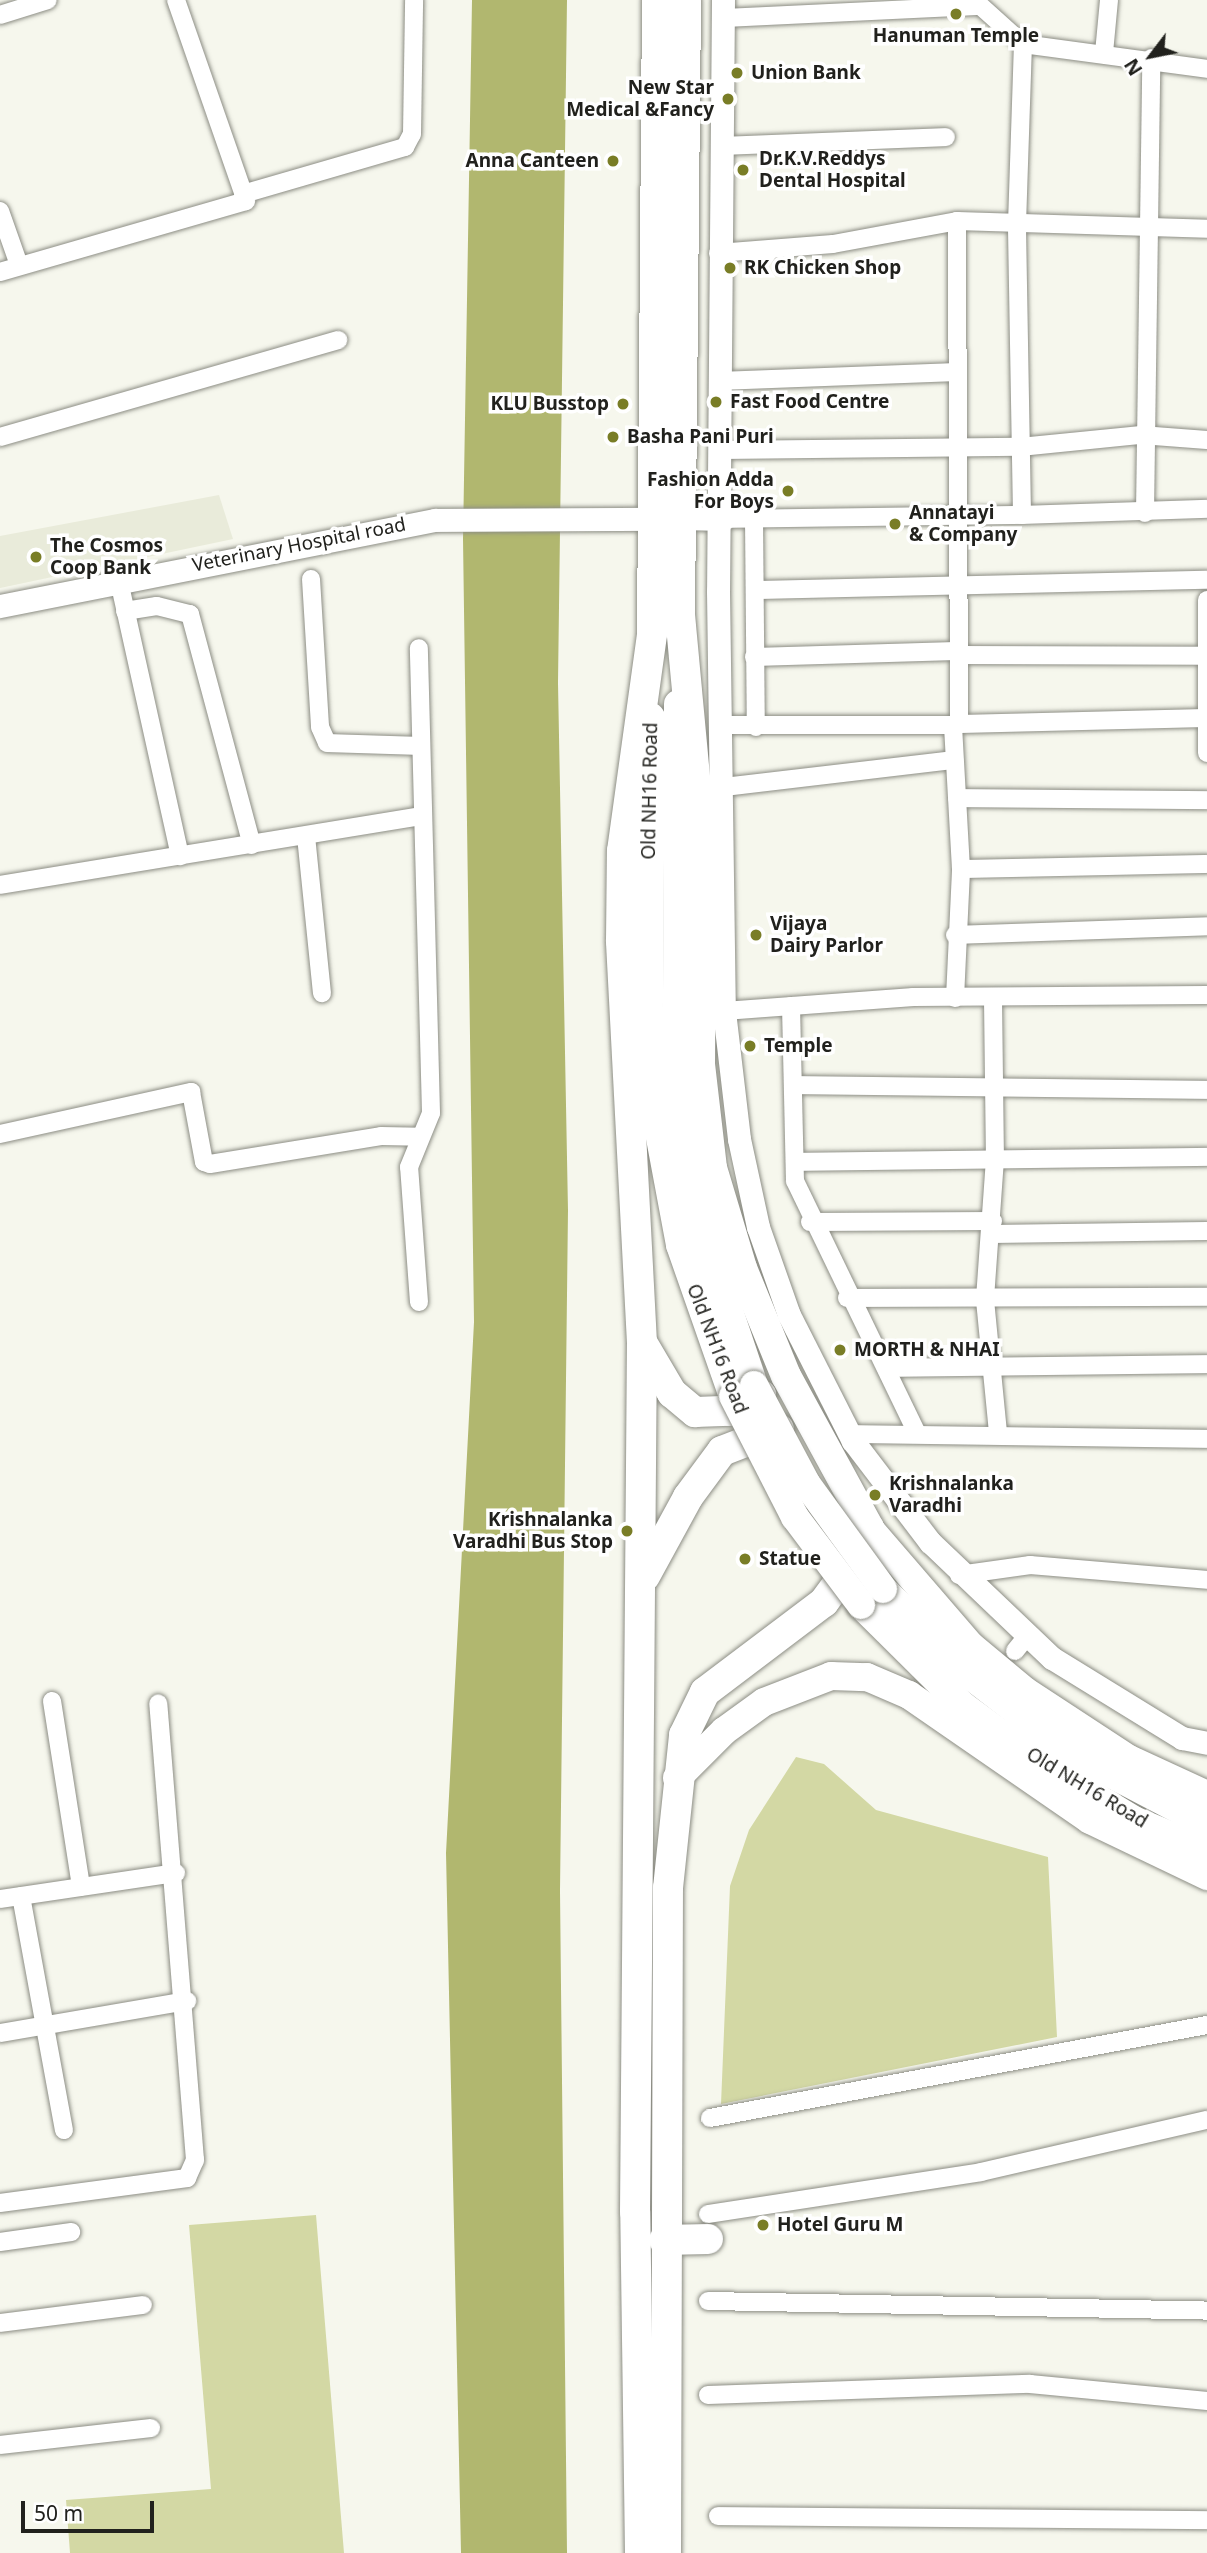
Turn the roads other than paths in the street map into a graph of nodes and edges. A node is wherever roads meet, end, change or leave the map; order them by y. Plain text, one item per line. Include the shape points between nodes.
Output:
1 (48, 0) edge
2 (176, 0) edge
3 (414, 0) edge
4 (657, 0) edge
5 (687, 0) edge
6 (1109, 0) edge
7 (976, 3) edge
8 (723, 9) edge
9 (0, 15) edge
10 (1023, 44) junction
11 (1104, 53) junction
12 (1151, 58) junction
13 (1207, 69) edge
14 (946, 137) dead end
15 (724, 146) junction
16 (243, 194) junction
17 (0, 211) edge
18 (957, 221) junction
19 (1017, 224) junction
20 (1149, 229) junction
21 (1207, 229) edge
22 (718, 253) junction
23 (19, 265) junction
24 (0, 272) edge
25 (338, 340) dead end
26 (955, 372) junction
27 (721, 381) junction
28 (1141, 435) junction
29 (0, 436) edge
30 (1207, 440) edge
31 (1020, 447) junction
32 (956, 449) junction
33 (721, 450) junction
34 (1207, 509) edge
35 (958, 512) junction
36 (1144, 513) junction
37 (1022, 515) junction
38 (754, 518) junction
39 (668, 519) junction
40 (723, 519) junction
41 (311, 579) dead end
42 (1207, 580) edge
43 (119, 581) junction
44 (956, 589) junction
45 (757, 590) junction
46 (1207, 600) edge
47 (0, 606) edge
48 (125, 611) junction
49 (680, 614) junction
50 (652, 634) junction
51 (419, 648) dead end
52 (957, 653) junction
53 (1206, 656) edge
54 (754, 657) junction
55 (1206, 718) edge
56 (723, 725) junction
57 (956, 725) junction
58 (756, 727) junction
59 (421, 746) junction
60 (1207, 753) edge
61 (954, 760) junction
62 (724, 787) junction
63 (957, 798) junction
64 (1207, 800) edge
65 (422, 817) junction
66 (306, 836) junction
67 (251, 845) junction
68 (180, 856) junction
69 (1207, 864) edge
70 (961, 869) junction
71 (0, 885) edge
72 (1207, 926) edge
73 (955, 935) junction
74 (322, 993) dead end
75 (1207, 996) edge
76 (955, 998) junction
77 (993, 999) junction
78 (791, 1006) junction
79 (724, 1011) junction
80 (797, 1085) junction
81 (996, 1089) junction
82 (1207, 1090) edge
83 (0, 1134) edge
84 (420, 1137) junction
85 (1207, 1157) edge
86 (995, 1158) junction
87 (795, 1162) junction
88 (810, 1222) junction
89 (992, 1227) junction
90 (1207, 1231) edge
91 (1207, 1297) edge
92 (847, 1298) junction
93 (985, 1300) junction
94 (419, 1301) dead end
95 (642, 1343) junction
96 (1207, 1364) edge
97 (993, 1367) junction
98 (886, 1368) junction
99 (786, 1376) junction
100 (744, 1391) junction
101 (918, 1433) junction
102 (998, 1433) junction
103 (850, 1434) junction
104 (817, 1436) junction
105 (1207, 1439) edge
106 (869, 1528) junction
107 (959, 1575) junction
108 (644, 1579) junction
109 (1207, 1580) edge
110 (872, 1597) junction
111 (52, 1701) dead end
112 (158, 1703) dead end
113 (642, 1728) junction
114 (684, 1735) junction
115 (1207, 1743) edge
116 (677, 1778) junction
117 (1207, 1795) edge
118 (1207, 1824) edge
119 (1207, 1851) edge
120 (176, 1873) junction
121 (1207, 1876) edge
122 (81, 1887) junction
123 (21, 1896) junction
124 (0, 1899) edge
125 (187, 2001) junction
126 (43, 2025) junction
127 (1207, 2025) edge
128 (0, 2033) edge
129 (710, 2118) dead end
130 (1207, 2120) edge
131 (64, 2130) dead end
132 (0, 2203) edge
133 (708, 2227) joint
134 (72, 2232) dead end
135 (664, 2241) junction
136 (0, 2242) edge
137 (708, 2301) dead end
138 (143, 2305) dead end
139 (1207, 2311) edge
140 (0, 2323) edge
141 (708, 2395) dead end
142 (1207, 2401) edge
143 (150, 2428) dead end
144 (0, 2445) edge
145 (718, 2516) dead end
146 (1207, 2519) edge
147 (640, 2553) edge
148 (666, 2553) edge

1 - 9 street
2 - 16 street
3 - 16 street via 412,134 405,147
4 - 39 highway
5 - 39 highway
6 - 11 street
7 - 8 street
7 - 10 street
8 - 15 street
10 - 11 street
10 - 19 street
11 - 12 street
12 - 13 street
12 - 20 street
14 - 15 street
15 - 22 street
16 - 23 street via 246,201
17 - 23 street
18 - 19 street
18 - 22 street via 834,244
18 - 26 street
19 - 20 street
19 - 31 street
20 - 21 street
20 - 28 street
22 - 27 street
23 - 24 street
25 - 29 street
26 - 27 street
26 - 32 street
27 - 33 street
28 - 30 street
28 - 31 street
28 - 36 street
31 - 32 street
31 - 37 street
32 - 33 street
32 - 35 street
33 - 40 street
34 - 36 street
35 - 37 street
35 - 38 street
35 - 44 street
36 - 37 street
38 - 40 street
38 - 45 street
39 - 40 street, Veterinary Hospital road
39 - 43 street, Veterinary Hospital road via 435,520
39 - 49 highway
39 - 50 highway
40 - 56 street
41 - 59 street via 320,727 327,743
42 - 44 street
43 - 47 street, Veterinary Hospital road
43 - 48 street
44 - 45 street
44 - 52 street
45 - 54 street
46 - 53 street
48 - 67 street via 157,606 190,614
48 - 68 street
49 - 99 highway via 702,852 700,1064 712,1168 742,1268
49 - 100 main road, Old NH16 Road via 677,1080 700,1224
50 - 95 highway via 622,851
50 - 100 main road, Old NH16 Road via 649,1009 657,1122 681,1245
51 - 59 street
52 - 53 street
52 - 54 street
52 - 57 street
53 - 55 street
54 - 58 street
55 - 57 street
55 - 60 street
56 - 58 street
56 - 62 street
57 - 58 street
57 - 61 street
59 - 65 street
61 - 62 street
61 - 63 street
62 - 79 street
63 - 64 street
63 - 70 street
65 - 66 street
65 - 84 street via 431,1114
66 - 67 street
66 - 74 street
67 - 68 street
68 - 71 street
69 - 70 street
70 - 73 street
72 - 73 street
73 - 76 street
75 - 77 street
76 - 77 street
76 - 78 street
77 - 81 street
78 - 79 street
78 - 80 street
79 - 103 street via 739,1139 758,1227 789,1315
80 - 81 street
80 - 87 street
81 - 82 street
81 - 86 street
83 - 84 street via 191,1092 204,1162 210,1164 381,1136
84 - 94 street via 409,1167
85 - 86 street
86 - 87 street
86 - 89 street
87 - 88 street via 795,1181
88 - 89 street
88 - 92 street
89 - 90 street
89 - 93 street
91 - 93 street
92 - 93 street
92 - 98 street
93 - 97 street
95 - 99 highway via 672,1393 695,1412 729,1411
95 - 108 highway
96 - 97 street
97 - 98 street
97 - 102 street
98 - 101 street
99 - 104 highway
100 - 110 main road, Old NH16 Road, bridge via 795,1517
101 - 102 street
101 - 103 street
102 - 105 street
103 - 107 street via 902,1510
104 - 106 highway
104 - 108 highway via 794,1428 764,1430 722,1451 688,1497
106 - 114 highway via 863,1549 824,1602 705,1692
106 - 117 main road via 963,1638 1025,1691 1129,1759
107 - 109 street via 1030,1564
107 - 115 street via 1021,1644 1182,1738
108 - 113 highway
110 - 118 main road, Old NH16 Road via 1069,1752
110 - 119 main road, Old NH16 Road via 962,1705 1045,1766 1134,1819
111 - 122 street
112 - 120 street
113 - 114 highway
113 - 147 highway via 635,2187
114 - 116 highway
116 - 121 main road via 724,1731 764,1702 831,1676 867,1677 909,1695 1090,1820
116 - 135 highway via 668,1888
120 - 122 street
120 - 125 street
122 - 123 street
123 - 124 street
123 - 126 street
125 - 126 street
125 - 132 street via 195,2160 187,2178
126 - 128 street
126 - 131 street
127 - 129 street
130 - 133 street
133 - 135 highway
134 - 136 street
135 - 148 highway
137 - 139 street
138 - 140 street
141 - 142 street via 1030,2384
143 - 144 street
145 - 146 street

